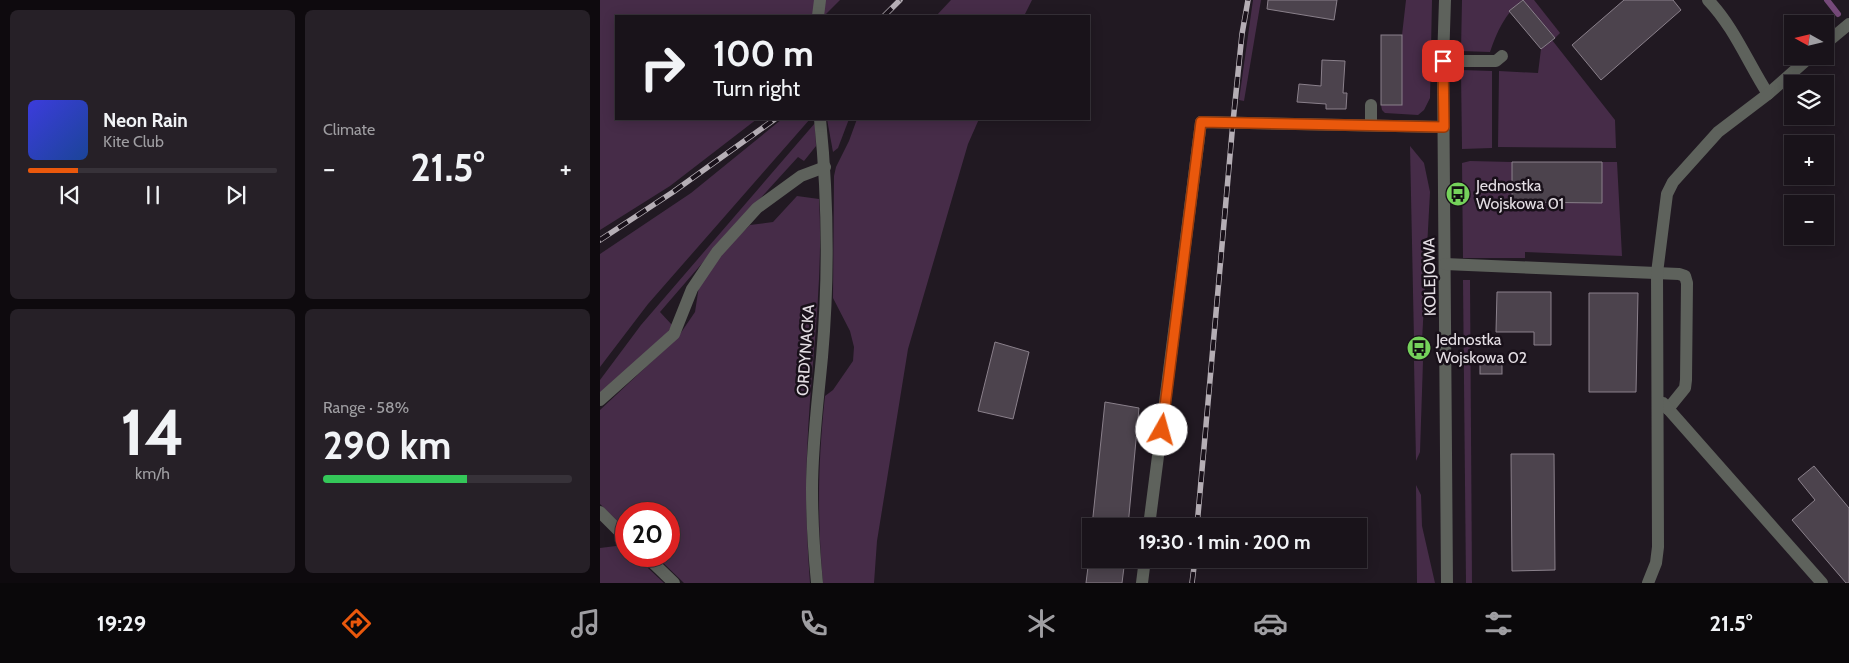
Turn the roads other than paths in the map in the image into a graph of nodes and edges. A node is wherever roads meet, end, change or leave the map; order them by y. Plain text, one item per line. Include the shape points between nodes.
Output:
1 (820, 0) edge
2 (1446, 0) edge
3 (1708, 0) edge
4 (818, 15) edge
5 (1849, 24) edge
6 (1834, 36) edge
7 (1502, 56) dead end
8 (1443, 61) junction
9 (1802, 65) edge
10 (1768, 94) junction
11 (1371, 105) dead end
12 (820, 120) edge
13 (1371, 125) junction
14 (1444, 127) junction
15 (825, 167) junction
16 (1445, 264) junction
17 (1657, 272) junction
18 (1658, 397) junction
19 (600, 400) edge
20 (1668, 409) junction
21 (600, 512) edge
22 (1150, 518) edge
23 (615, 527) edge
24 (657, 567) edge
25 (1144, 568) edge
26 (674, 583) edge
27 (817, 583) edge
28 (1142, 583) edge
29 (1446, 583) edge
30 (1648, 583) edge
31 (1822, 583) edge

1 - 4 street
2 - 8 street, KOLEJOWA
3 - 10 street via 1723,16
5 - 6 street
7 - 8 street via 1496,61
8 - 14 street, KOLEJOWA
9 - 10 street
10 - 17 street via 1718,132 1673,182 1663,212
11 - 13 street
12 - 15 street, ORDYNACKA
13 - 14 street
13 - 22 street via 1201,122
14 - 16 street, KOLEJOWA
15 - 19 street via 801,176 757,208 717,252 692,289 674,334
15 - 27 street, ORDYNACKA via 825,296 812,487
16 - 17 street
16 - 29 street, KOLEJOWA
17 - 18 street
17 - 20 street via 1685,276 1687,283 1685,388
18 - 20 street
18 - 30 street via 1658,547
20 - 31 street
21 - 23 street
24 - 26 street
25 - 28 street

